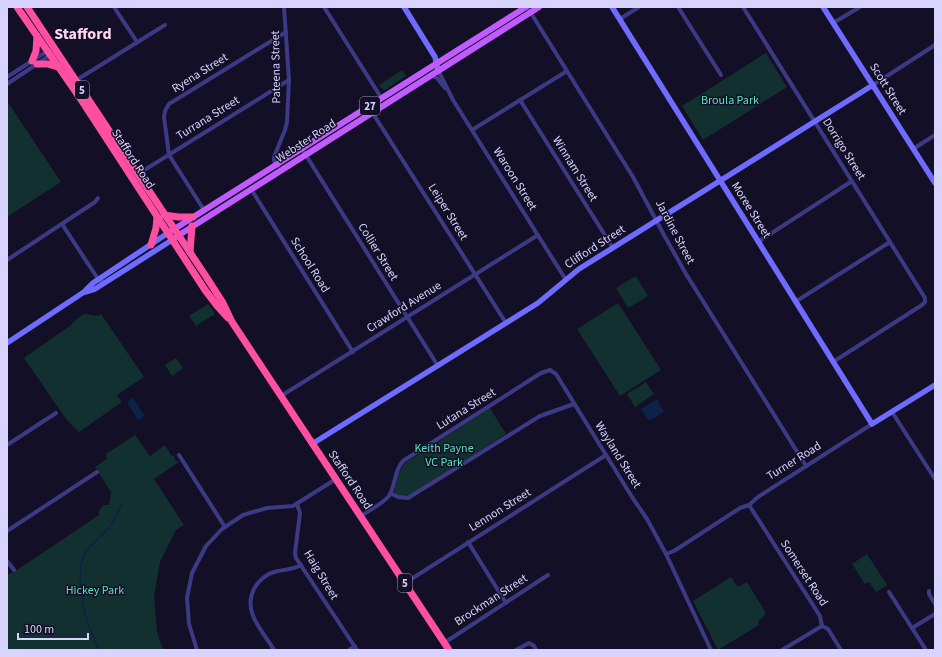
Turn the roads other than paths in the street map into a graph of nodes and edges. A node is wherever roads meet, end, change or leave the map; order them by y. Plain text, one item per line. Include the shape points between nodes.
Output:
1 (17, 7) edge
2 (27, 7) edge
3 (114, 7) edge
4 (284, 7) edge
5 (324, 7) edge
6 (404, 7) edge
7 (539, 7) edge
8 (612, 7) edge
9 (639, 7) edge
10 (678, 7) edge
11 (743, 7) edge
12 (823, 7) edge
13 (860, 7) edge
14 (528, 9) edge
15 (620, 19) junction
16 (833, 24) junction
17 (164, 25) dead end
18 (286, 32) junction
19 (37, 36) junction
20 (137, 42) junction
21 (935, 45) edge
22 (52, 51) junction
23 (34, 63) junction
24 (437, 63) junction
25 (59, 67) junction
26 (438, 70) junction
27 (567, 71) junction
28 (430, 75) junction
29 (721, 75) dead end
30 (7, 77) edge
31 (289, 80) junction
32 (75, 81) junction
33 (7, 84) edge
34 (873, 85) junction
35 (447, 90) junction
36 (382, 98) junction
37 (520, 100) junction
38 (372, 112) junction
39 (815, 121) junction
40 (472, 130) junction
41 (935, 135) edge
42 (913, 149) junction
43 (304, 151) junction
44 (168, 154) junction
45 (277, 164) junction
46 (281, 170) junction
47 (138, 174) junction
48 (720, 180) junction
49 (852, 181) junction
50 (935, 183) edge
51 (251, 189) junction
52 (98, 198) dead end
53 (204, 210) junction
54 (161, 216) junction
55 (193, 217) junction
56 (656, 221) junction
57 (62, 224) junction
58 (192, 226) junction
59 (173, 234) junction
60 (538, 235) junction
61 (758, 242) junction
62 (890, 242) junction
63 (151, 245) junction
64 (613, 248) junction
65 (190, 252) junction
66 (7, 260) edge
67 (475, 275) junction
68 (98, 279) junction
69 (566, 280) junction
70 (104, 283) junction
71 (84, 292) junction
72 (795, 302) junction
73 (408, 317) junction
74 (232, 322) junction
75 (506, 323) junction
76 (7, 343) edge
77 (353, 352) junction
78 (833, 362) junction
79 (438, 366) junction
80 (550, 370) joint
81 (935, 385) edge
82 (281, 397) junction
83 (574, 404) junction
84 (892, 412) junction
85 (56, 413) dead end
86 (872, 424) junction
87 (312, 444) junction
88 (7, 445) edge
89 (606, 455) junction
90 (179, 456) dead end
91 (806, 466) junction
92 (97, 472) dead end
93 (336, 479) junction
94 (935, 479) edge
95 (390, 493) junction
96 (297, 504) junction
97 (749, 505) junction
98 (361, 516) junction
99 (225, 526) junction
100 (7, 531) edge
101 (468, 542) junction
102 (666, 554) junction
103 (7, 560) edge
104 (301, 565) junction
105 (14, 570) dead end
106 (548, 575) dead end
107 (405, 583) junction
108 (928, 591) dead end
109 (889, 592) dead end
110 (506, 603) junction
111 (935, 604) edge
112 (935, 614) edge
113 (822, 626) junction
114 (912, 628) junction
115 (444, 643) junction
116 (356, 648) edge
117 (198, 650) edge
118 (274, 650) edge
119 (349, 650) edge
120 (449, 650) edge
121 (516, 650) edge
122 (536, 650) edge
123 (711, 650) edge
124 (782, 650) edge
125 (842, 650) edge
126 (926, 650) edge

1 - 19 highway, Stafford Road / 5
2 - 22 highway, Stafford Road / 5
3 - 20 street
4 - 18 street, Pateena Street
5 - 36 street
6 - 24 street
7 - 14 main road, Webster Road / 27
8 - 15 street, Moree Street
9 - 15 street
10 - 29 street
11 - 39 street, Dorrigo Street
12 - 16 street, Scott Street
13 - 16 street
14 - 24 main road, Webster Road / 27
14 - 26 main road, Webster Road / 27
14 - 27 street, Jardine Street
15 - 48 street, Moree Street
16 - 34 street, Scott Street
17 - 20 street
18 - 31 street, Pateena Street
18 - 44 street, Ryena Street via 169,104 164,117
19 - 22 highway, Stafford Road / 5
19 - 23 highway
20 - 32 street
21 - 34 street
22 - 23 street
22 - 25 highway, Stafford Road / 5
22 - 32 highway, Stafford Road / 5
23 - 25 highway
23 - 30 street
23 - 33 street
24 - 26 street
24 - 36 main road, Webster Road / 27
25 - 54 highway, Stafford Road / 5
26 - 28 main road, Webster Road / 27
26 - 35 street, Waroon Street
27 - 37 street
27 - 56 street, Jardine Street via 637,183
28 - 35 street, Waroon Street via 437,78
28 - 38 main road, Webster Road / 27
31 - 44 street, Turrana Street
31 - 45 street, Pateena Street via 284,135 274,159
32 - 47 highway, Stafford Road / 5
34 - 39 street, Clifford Street
34 - 42 street, Scott Street
35 - 40 street, Waroon Street
36 - 43 main road, Webster Road / 27
37 - 40 street
37 - 64 street, Winnam Street
38 - 43 main road, Webster Road / 27
38 - 67 street, Leiper Street
39 - 48 street, Clifford Street
39 - 49 street, Dorrigo Street
40 - 60 street, Waroon Street
41 - 42 street
42 - 50 street, Scott Street
43 - 45 main road, Webster Road / 27
43 - 46 main road, Webster Road / 27
43 - 73 street, Collier Street
44 - 47 street, Turrana Street
44 - 53 street
45 - 46 street
45 - 53 main road, Webster Road / 27
46 - 51 main road, Webster Road / 27
47 - 54 highway, Stafford Road / 5
48 - 56 street, Clifford Street
48 - 61 street, Moree Street
49 - 61 street
49 - 62 street, Dorrigo Street
51 - 58 main road, Webster Road / 27
51 - 77 street, School Road
52 - 57 street
53 - 55 main road, Webster Road / 27
54 - 55 highway
54 - 59 highway, Stafford Road / 5
54 - 63 highway
55 - 59 main road, Webster Road / 27
56 - 64 street, Clifford Street
56 - 91 street, Jardine Street via 682,268
57 - 66 street
57 - 68 street
58 - 59 main road, Webster Road / 27
58 - 65 highway
59 - 63 street, Webster Road
59 - 65 highway, Stafford Road / 5
59 - 70 street, Webster Road
59 - 74 highway, Stafford Road / 5 via 218,308
60 - 67 street, Crawford Avenue
60 - 69 street, Waroon Street
61 - 72 street, Moree Street
62 - 72 street
62 - 78 street, Dorrigo Street via 925,298 925,302
63 - 68 street, Webster Road
64 - 69 street, Clifford Street
65 - 74 highway, Stafford Road / 5 via 223,303
67 - 73 street, Crawford Avenue
67 - 75 street, Leiper Street
68 - 70 street
68 - 71 street, Webster Road
69 - 75 street, Clifford Street via 546,298
70 - 71 street, Webster Road
71 - 76 street, Webster Road
72 - 78 street, Moree Street
73 - 77 street, Crawford Avenue
73 - 79 street, Collier Street
74 - 82 highway, Stafford Road / 5
75 - 79 street, Clifford Street
77 - 82 street, Crawford Avenue
78 - 86 street, Moree Street
79 - 87 street, Clifford Street
80 - 83 street, Wayland Street via 556,374
80 - 95 street, Lutana Street via 541,373 403,461
81 - 84 street, Turner Road
82 - 87 highway, Stafford Road / 5
83 - 89 street, Wayland Street
83 - 95 street via 540,416 408,498
84 - 86 street, Turner Road
84 - 94 street
85 - 88 street
86 - 91 street, Turner Road
87 - 93 highway, Stafford Road / 5
89 - 101 street, Lennon Street
89 - 102 street, Wayland Street
90 - 99 street
91 - 97 street, Turner Road
92 - 100 street
93 - 96 street
93 - 98 highway, Stafford Road / 5
95 - 98 street via 383,502
96 - 99 street via 246,514
96 - 104 street, Haig Street via 300,513 295,553
97 - 102 street, Turner Road
97 - 113 street, Somerset Road via 821,617
98 - 107 highway, Stafford Road / 5
99 - 117 street via 204,548 190,579 187,598 188,619
101 - 107 street, Lennon Street
101 - 110 street
102 - 123 street, Wayland Street
103 - 105 street
104 - 116 street, Haig Street
104 - 118 street via 269,574 259,582 252,593 250,602 254,619
106 - 110 street, Brockman Street
107 - 115 highway, Stafford Road / 5
108 - 111 street
109 - 114 street
110 - 115 street, Brockman Street
112 - 114 street
113 - 124 street
113 - 125 street, Somerset Road via 828,629
114 - 126 street
115 - 120 highway, Stafford Road / 5
116 - 119 street
121 - 122 street via 529,643

